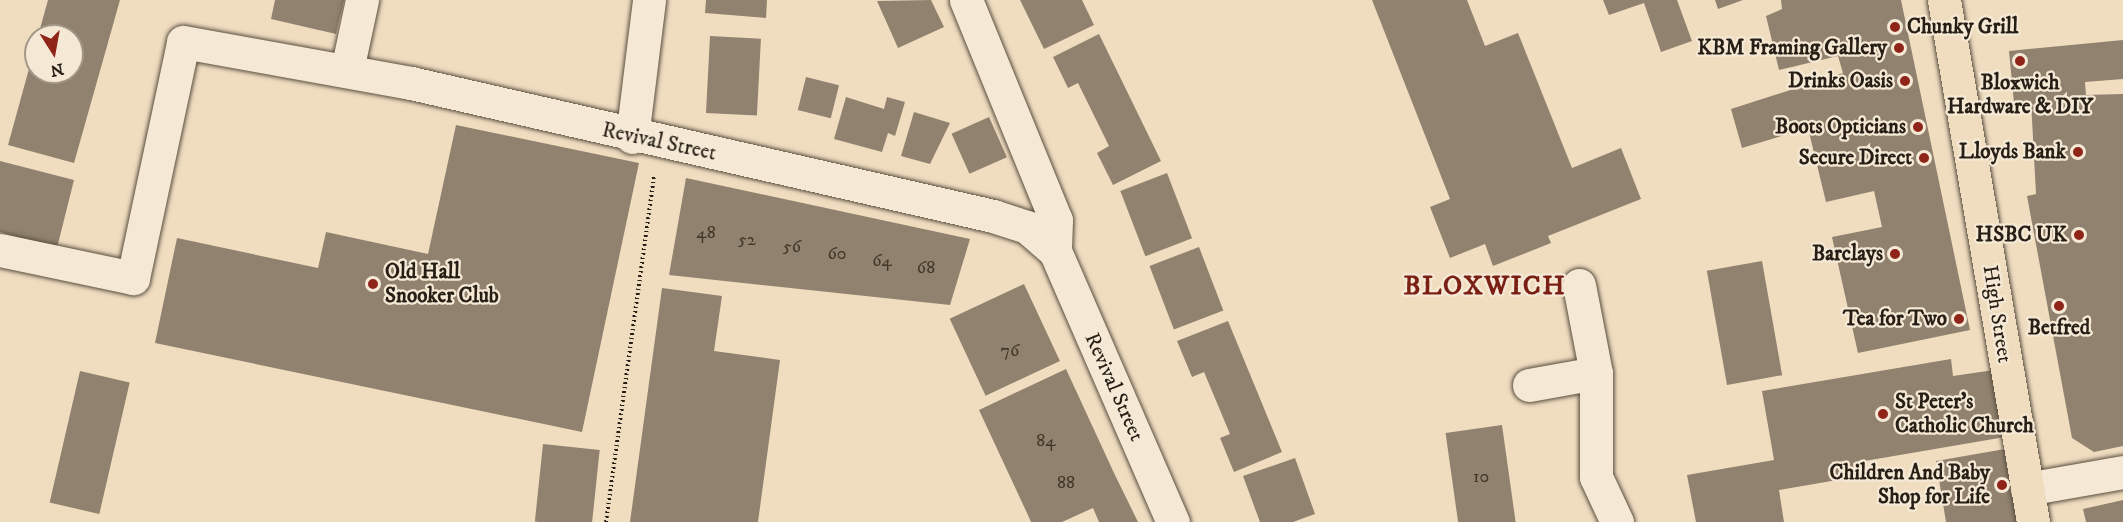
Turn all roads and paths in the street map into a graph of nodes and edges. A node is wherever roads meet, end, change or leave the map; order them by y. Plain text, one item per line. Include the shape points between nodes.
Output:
1 (362, 0) edge
2 (649, 0) edge
3 (966, 0) edge
4 (1944, 0) edge
5 (347, 70) junction
6 (645, 140) junction
7 (0, 250) edge
8 (1055, 251) junction
9 (1579, 285) dead end
10 (1596, 373) junction
11 (1528, 385) dead end
12 (2123, 472) edge
13 (2027, 489) junction
14 (606, 522) edge
15 (1173, 522) edge
16 (1617, 522) edge
17 (2033, 522) edge

1 - 5 street
2 - 6 street
3 - 8 street, Revival Street via 1056,220
4 - 13 highway, High Street
5 - 6 street, Revival Street
5 - 7 street, Revival Street via 253,57 183,42 133,278
6 - 8 street, Revival Street via 993,216 1027,227
6 - 14 path
8 - 15 street, Revival Street
9 - 10 street
10 - 11 street
10 - 16 street via 1596,477
12 - 13 street
13 - 17 highway, High Street

